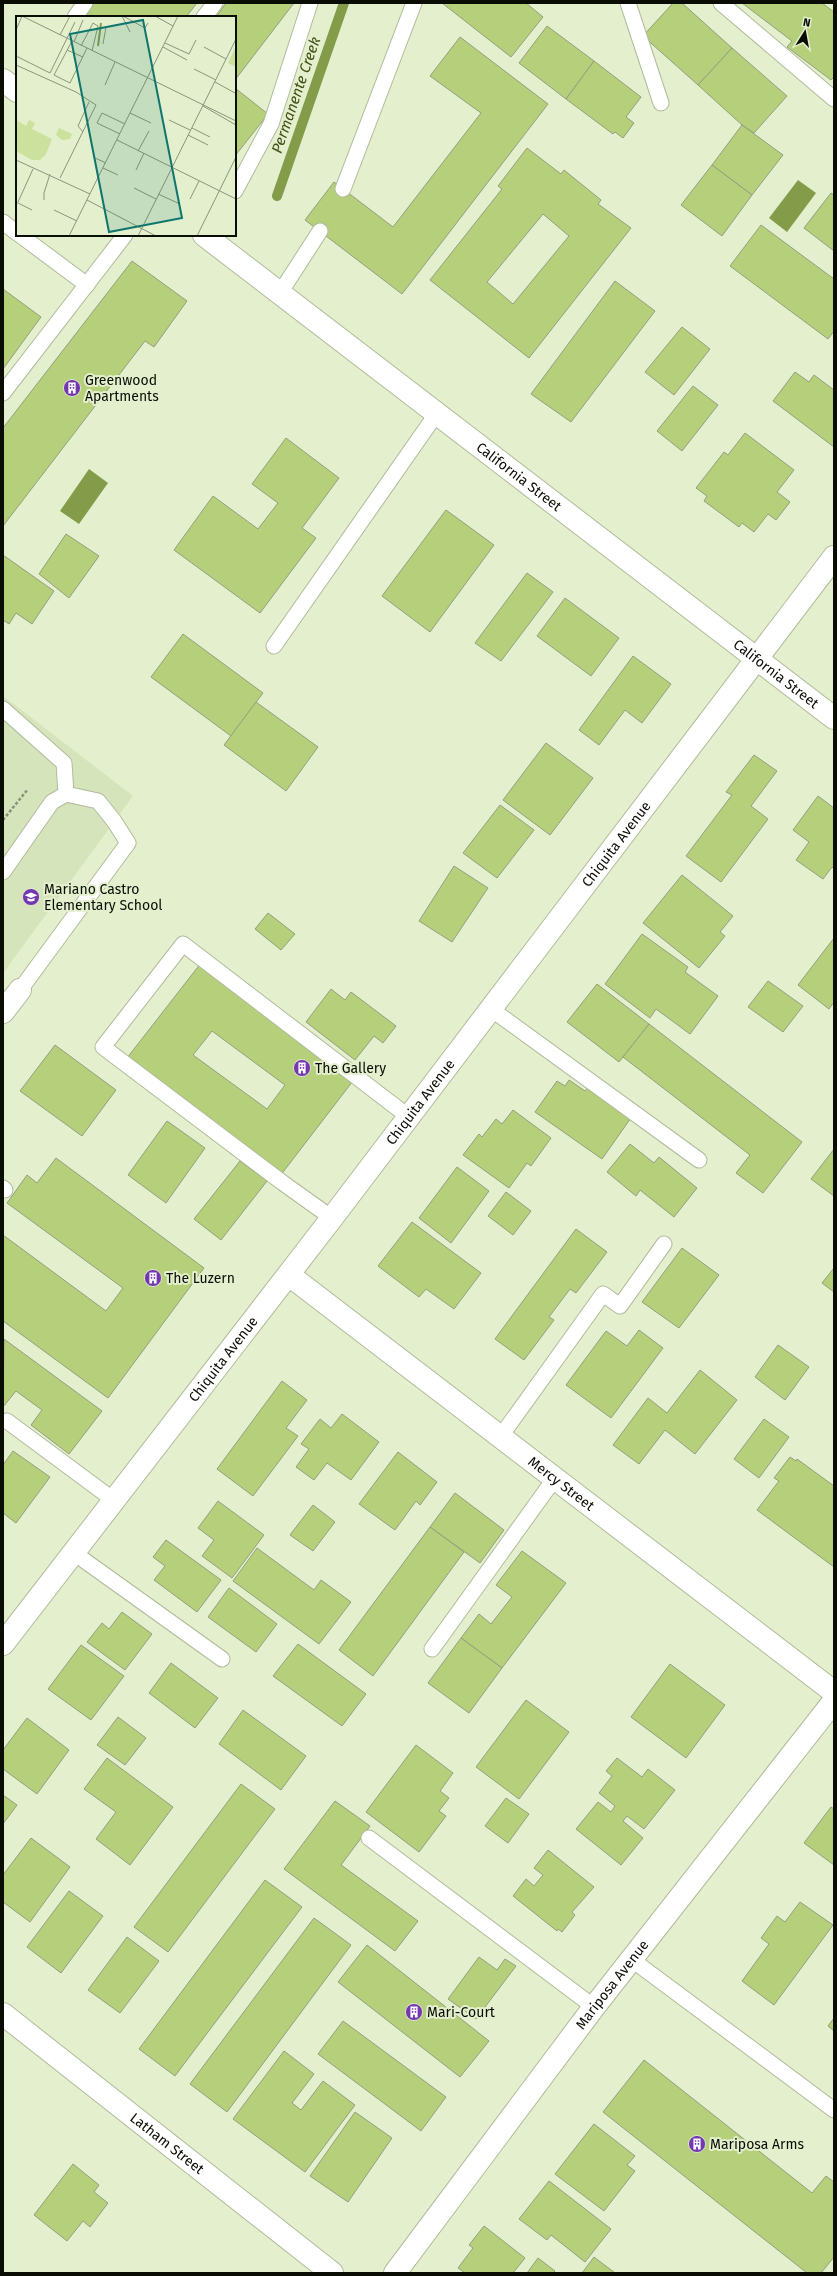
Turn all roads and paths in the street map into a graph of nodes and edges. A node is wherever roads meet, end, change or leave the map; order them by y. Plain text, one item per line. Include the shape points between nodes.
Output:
1 (85, 3) edge
2 (215, 3) edge
3 (310, 3) edge
4 (414, 3) edge
5 (628, 3) edge
6 (721, 3) edge
7 (76, 16) edge
8 (205, 16) edge
9 (3, 80) edge
10 (16, 90) edge
11 (834, 99) edge
12 (661, 103) dead end
13 (236, 189) edge
14 (343, 189) dead end
15 (3, 222) edge
16 (16, 231) edge
17 (320, 231) dead end
18 (21, 236) edge
19 (124, 236) edge
20 (208, 236) edge
21 (86, 285) junction
22 (280, 293) junction
23 (3, 393) edge
24 (437, 413) junction
25 (834, 557) edge
26 (274, 646) dead end
27 (757, 658) junction
28 (3, 709) edge
29 (834, 718) edge
30 (66, 794) junction
31 (3, 872) edge
32 (20, 990) joint
33 (491, 1009) junction
34 (3, 1012) edge
35 (409, 1117) junction
36 (698, 1160) dead end
37 (332, 1218) junction
38 (664, 1244) dead end
39 (289, 1275) junction
40 (7, 1421) dead end
41 (501, 1436) junction
42 (556, 1478) junction
43 (115, 1501) junction
44 (74, 1553) junction
45 (3, 1644) edge
46 (432, 1649) dead end
47 (222, 1659) dead end
48 (834, 1692) edge
49 (834, 1701) edge
50 (369, 1838) dead end
51 (631, 1959) junction
52 (594, 2007) junction
53 (3, 2014) edge
54 (834, 2110) edge
55 (332, 2273) edge
56 (395, 2273) edge

1 - 7 lane
2 - 8 lane
3 - 13 lane via 271,124
4 - 14 lane
5 - 12 lane
6 - 11 lane
9 - 10 street
15 - 16 lane
17 - 22 lane
18 - 21 lane
19 - 21 lane
20 - 22 street, California Street
21 - 23 lane
22 - 24 street, California Street
24 - 26 lane
24 - 27 street, California Street
25 - 27 street, Chiquita Avenue
27 - 29 street, California Street
27 - 33 street, Chiquita Avenue
28 - 30 lane via 64,763
30 - 31 lane via 52,802
30 - 32 lane via 98,801 128,843
32 - 34 street
33 - 35 street, Chiquita Avenue
33 - 36 lane
35 - 37 street, Chiquita Avenue
35 - 37 lane via 183,944 104,1047
37 - 39 street, Chiquita Avenue
38 - 41 lane via 620,1306 603,1294
39 - 41 street, Mercy Street
39 - 43 street, Chiquita Avenue
40 - 43 lane
41 - 42 street, Mercy Street
42 - 46 lane
42 - 48 street, Mercy Street
43 - 44 street, Chiquita Avenue
44 - 45 street, Chiquita Avenue
44 - 47 lane
49 - 51 street, Mariposa Avenue
50 - 52 lane
51 - 52 street, Mariposa Avenue
51 - 54 lane
52 - 56 street, Mariposa Avenue
53 - 55 street, Latham Street

